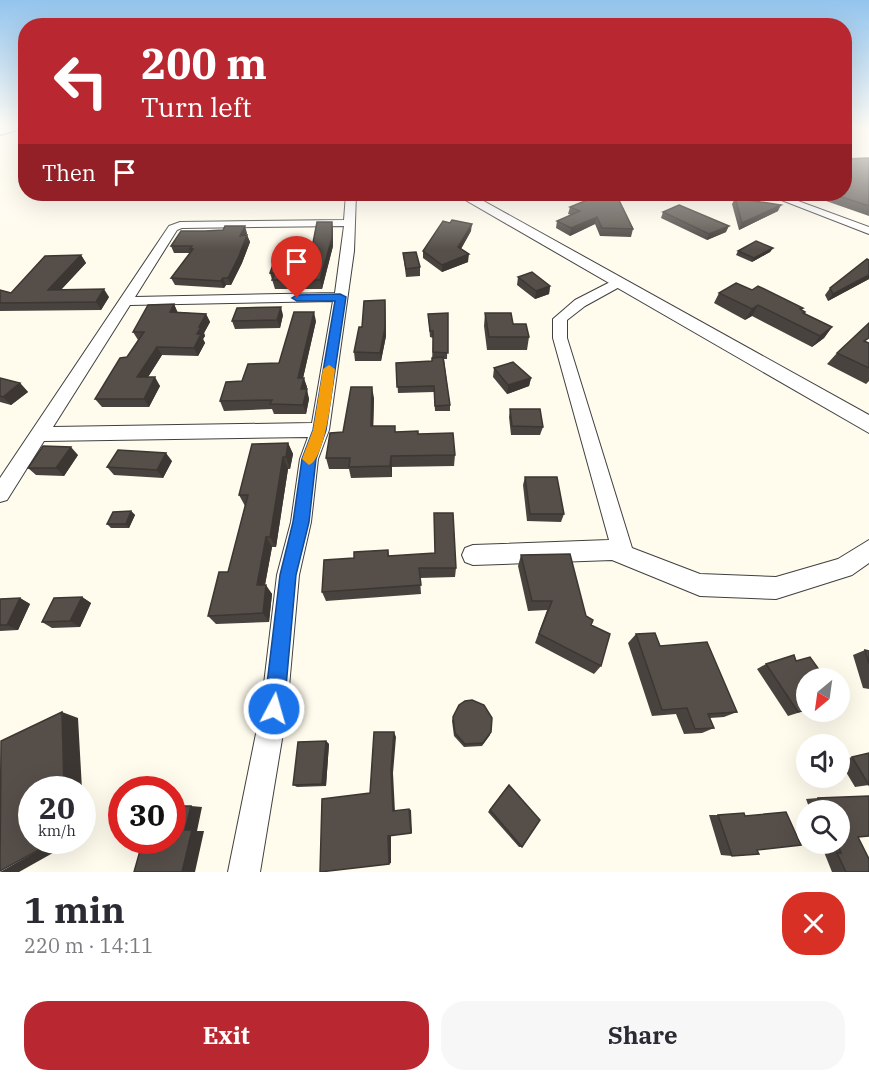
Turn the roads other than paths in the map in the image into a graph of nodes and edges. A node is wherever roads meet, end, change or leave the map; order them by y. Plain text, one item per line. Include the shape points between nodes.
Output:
1 (351, 201) edge
2 (482, 201) edge
3 (790, 201) edge
4 (351, 223) junction
5 (869, 231) edge
6 (618, 282) junction
7 (340, 297) junction
8 (124, 301) junction
9 (869, 425) edge
10 (320, 430) junction
11 (37, 434) junction
12 (0, 494) edge
13 (869, 550) edge
14 (622, 553) junction
15 (473, 555) dead end
16 (244, 872) edge

1 - 4 street
2 - 6 street
3 - 5 street
4 - 7 street
4 - 8 street via 175,226
6 - 9 street
6 - 14 street via 560,319 560,338
7 - 8 street
7 - 10 street
8 - 11 street
10 - 11 street
10 - 16 street via 309,459 301,522 288,575 274,709
11 - 12 street
13 - 14 street via 844,568 776,588 700,585
14 - 15 street via 613,550

